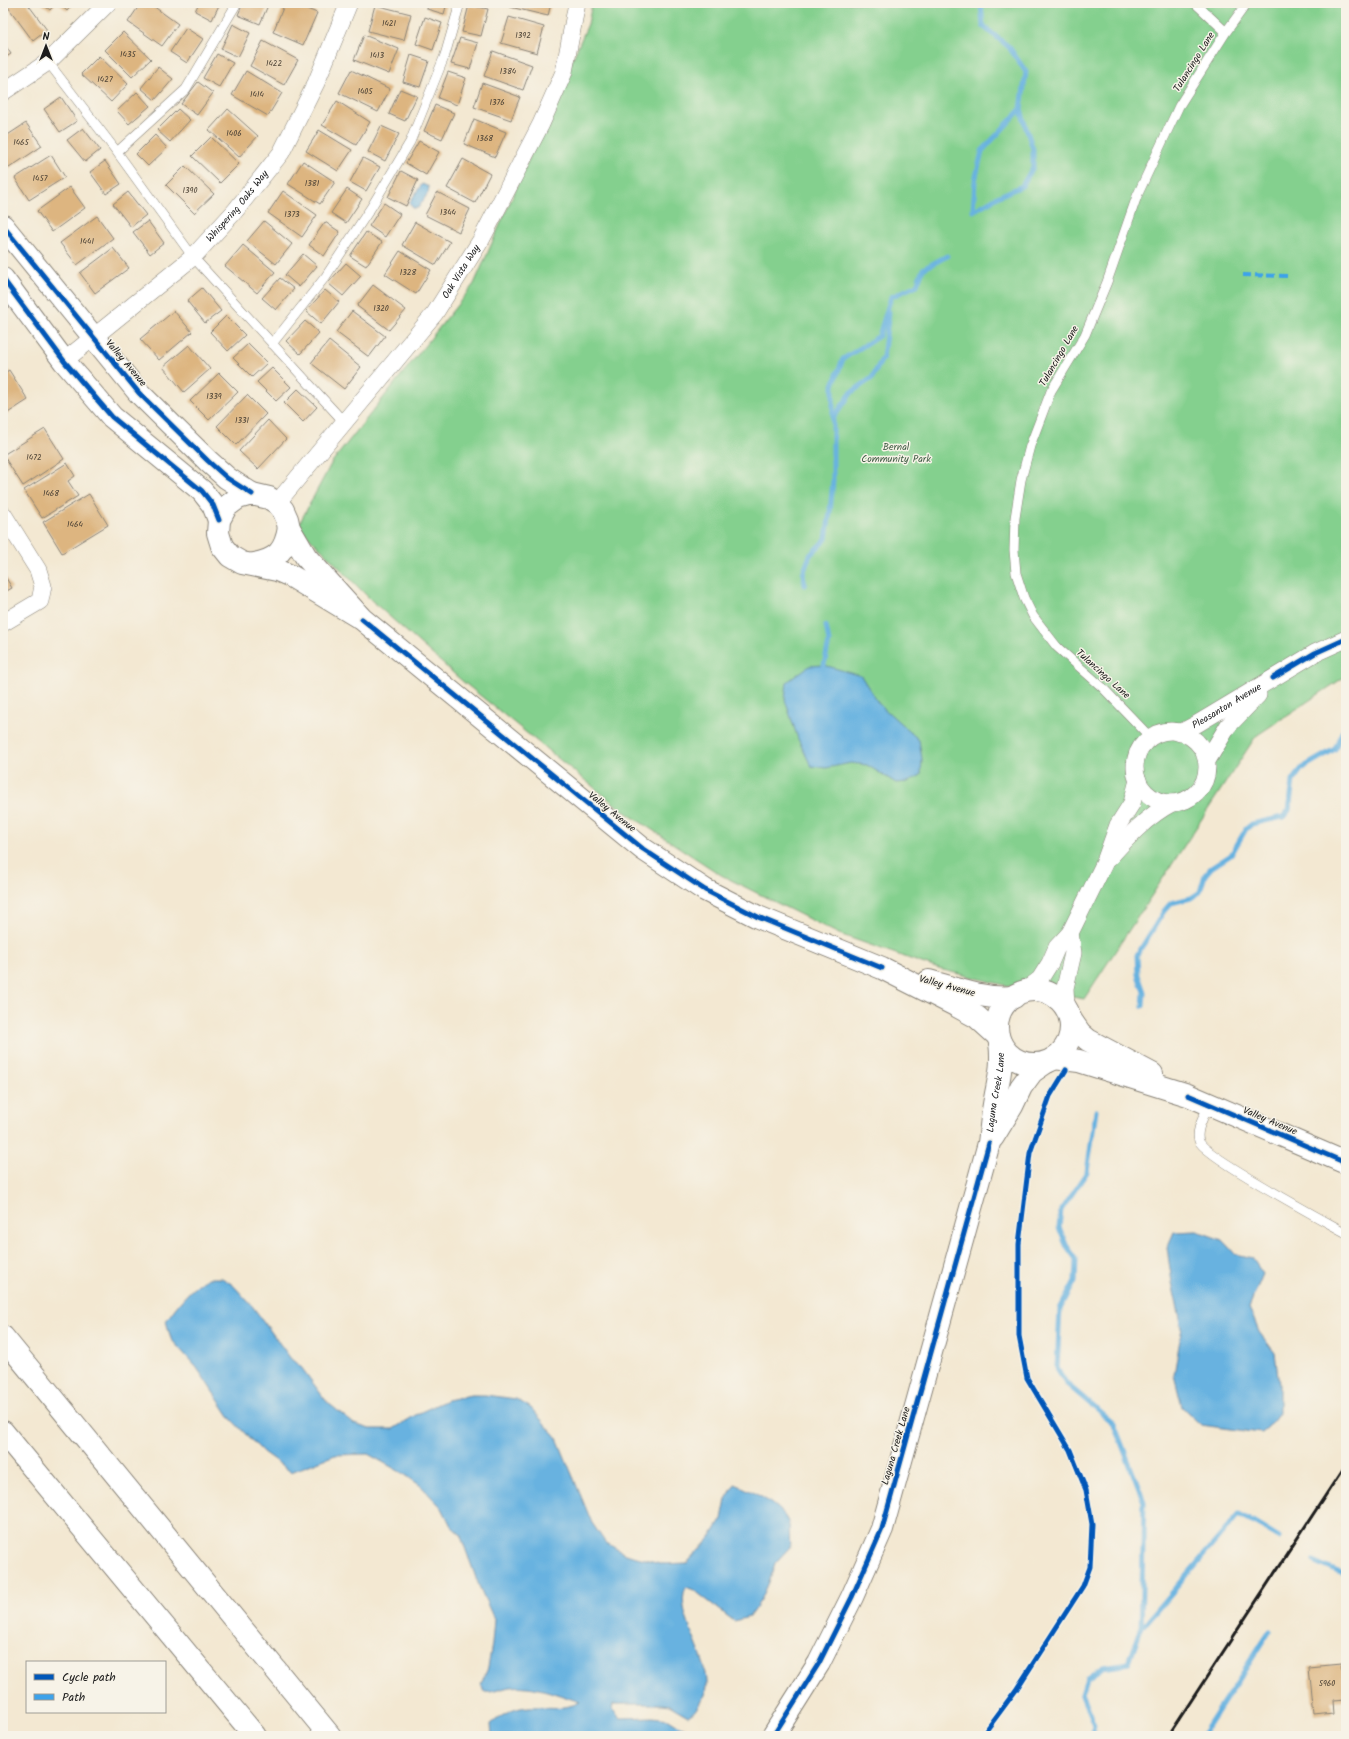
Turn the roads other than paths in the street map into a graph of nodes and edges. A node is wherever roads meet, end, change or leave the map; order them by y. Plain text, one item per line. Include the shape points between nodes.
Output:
1 (108, 3) edge
2 (237, 3) edge
3 (349, 3) edge
4 (460, 3) edge
5 (577, 3) edge
6 (1194, 3) edge
7 (1247, 3) edge
8 (1226, 32) junction
9 (48, 62) junction
10 (3, 92) edge
11 (117, 152) junction
12 (3, 226) edge
13 (193, 257) junction
14 (3, 279) edge
15 (94, 337) junction
16 (272, 344) junction
17 (64, 361) junction
18 (344, 422) junction
19 (252, 494) junction
20 (276, 503) junction
21 (3, 514) edge
22 (219, 520) junction
23 (289, 528) junction
24 (254, 564) junction
25 (362, 619) junction
26 (3, 623) edge
27 (1346, 639) edge
28 (1273, 678) junction
29 (1180, 733) junction
30 (1151, 738) junction
31 (1206, 761) junction
32 (1138, 780) junction
33 (1172, 803) junction
34 (1104, 864) junction
35 (1070, 933) junction
36 (882, 968) junction
37 (1018, 995) junction
38 (1068, 1014) junction
39 (1000, 1039) junction
40 (1050, 1061) junction
41 (1188, 1095) junction
42 (1209, 1104) junction
43 (989, 1143) junction
44 (1346, 1163) edge
45 (1346, 1233) edge
46 (3, 1337) edge
47 (3, 1432) edge
48 (255, 1736) edge
49 (330, 1736) edge
50 (773, 1736) edge

1 - 9 street
2 - 11 lane via 186,89
3 - 13 street, Whispering Oaks Way via 316,83 281,153
4 - 16 lane via 445,55 410,142 326,276
5 - 18 street, Oak Vista Way via 564,72 541,124 481,240 435,313
6 - 8 lane
7 - 8 lane, Tulancingo Lane
8 - 30 lane, Tulancingo Lane via 1179,106 1137,196 1107,282 1085,335 1051,392 1030,446 1015,518 1016,573 1033,616 1056,647 1102,687
9 - 10 street
9 - 11 lane
11 - 13 lane
12 - 15 main road, Valley Avenue
13 - 15 street, Whispering Oaks Way
13 - 16 lane
14 - 17 main road, Valley Avenue
15 - 17 street, Whispering Oaks Way
15 - 19 main road, Valley Avenue via 139,393 227,478
16 - 18 lane
17 - 22 main road, Valley Avenue via 112,417 202,492 213,505
18 - 20 street, Oak Vista Way
19 - 20 main road, Valley Avenue via 269,498
19 - 22 main road via 238,498 226,507
20 - 23 main road, Valley Avenue via 283,510
21 - 26 street via 38,570 43,586 40,601
22 - 24 main road, Valley Avenue via 218,533 222,546 230,556
23 - 24 main road via 286,542 279,554 268,562
23 - 25 main road, Valley Avenue via 306,557
24 - 25 main road, Valley Avenue via 291,576
25 - 36 main road, Valley Avenue via 643,850 705,890 758,917
27 - 28 street, Pleasanton Avenue via 1315,653
28 - 29 street, Pleasanton Avenue
28 - 31 street, Pleasanton Avenue via 1228,726
29 - 30 street via 1160,733
29 - 31 street via 1196,741 1202,748
30 - 32 street via 1137,756
31 - 33 street via 1207,768 1200,789 1183,801
32 - 33 street via 1149,795
32 - 34 street via 1132,803 1118,825
33 - 34 street via 1146,821
34 - 35 street
35 - 37 street via 1057,947 1040,979
35 - 38 street via 1073,953 1065,988
36 - 37 main road, Valley Avenue via 983,996 999,998
36 - 39 main road, Valley Avenue via 977,1017
37 - 38 main road via 1035,990 1047,993 1057,999
37 - 39 main road via 1006,1004 1000,1014
38 - 40 main road via 1071,1035 1065,1048
38 - 41 main road, Valley Avenue via 1080,1033 1088,1040
39 - 40 main road via 1011,1056 1027,1064
39 - 43 main road, Laguna Creek Lane via 1001,1070
40 - 41 main road, Valley Avenue via 1079,1060
40 - 43 main road, Laguna Creek Lane via 1032,1072
41 - 42 main road, Valley Avenue
42 - 44 main road, Valley Avenue
42 - 45 lane via 1198,1134 1205,1150
43 - 50 main road, Laguna Creek Lane via 882,1529 819,1663
46 - 49 main road
47 - 48 main road

